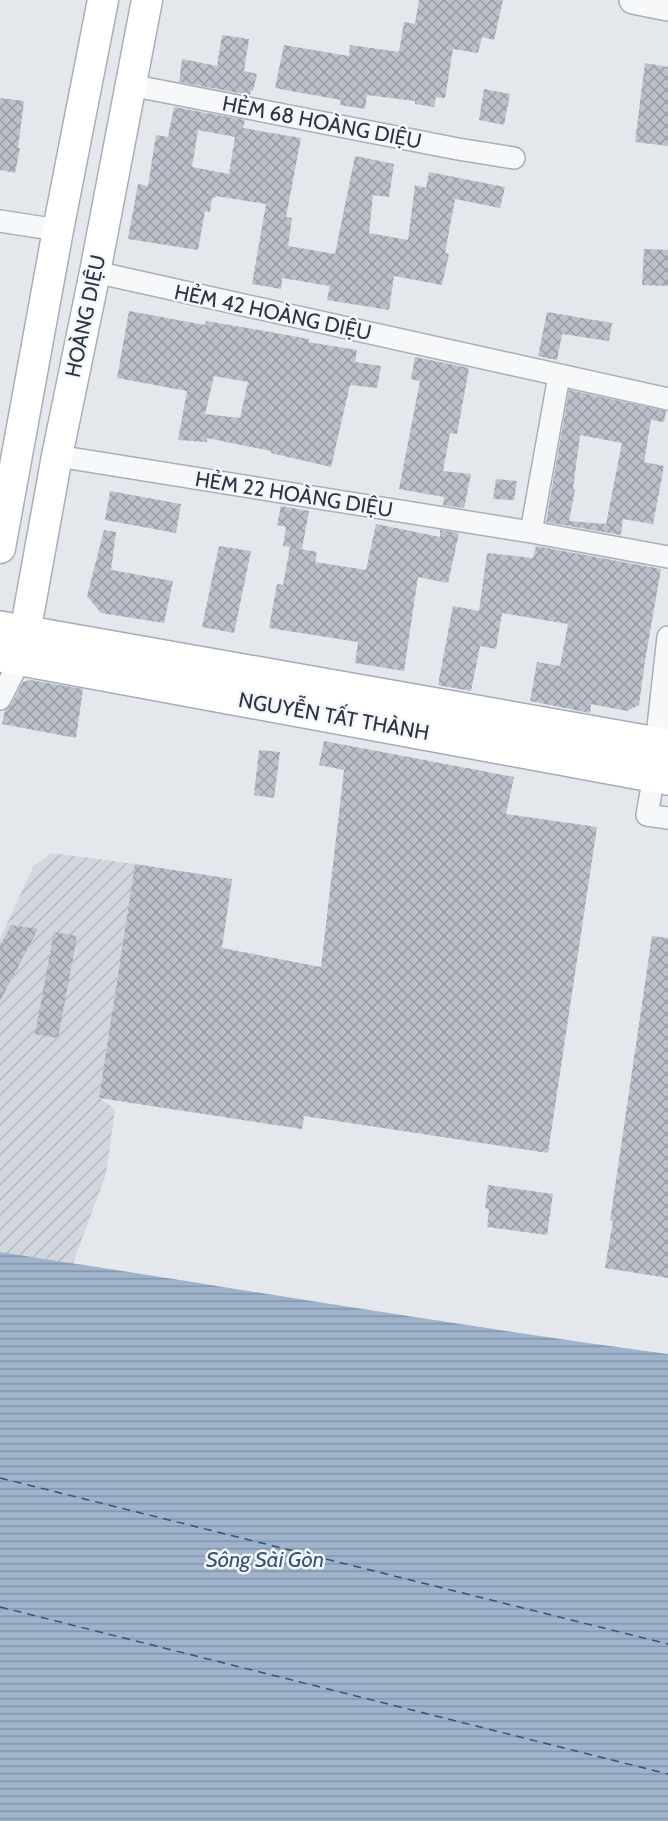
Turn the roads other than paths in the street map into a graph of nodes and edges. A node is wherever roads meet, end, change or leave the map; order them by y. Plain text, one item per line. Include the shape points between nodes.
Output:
1 (104, 0) edge
2 (147, 0) edge
3 (633, 0) edge
4 (668, 7) edge
5 (130, 85) junction
6 (514, 158) dead end
7 (0, 221) edge
8 (58, 230) junction
9 (95, 272) junction
10 (558, 376) junction
11 (668, 399) edge
12 (57, 456) junction
13 (531, 532) junction
14 (0, 548) edge
15 (668, 557) edge
16 (668, 637) edge
17 (11, 644) edge
18 (0, 699) edge
19 (661, 761) edge
20 (668, 818) edge

1 - 8 main road, HOÀNG DIỆU
2 - 5 main road, HOÀNG DIỆU
3 - 4 street
5 - 6 street, HẺM 68 HOÀNG DIỆU
5 - 9 main road, HOÀNG DIỆU
7 - 8 street
8 - 14 main road, HOÀNG DIỆU
9 - 10 street, HẺM 42 HOÀNG DIỆU
9 - 12 main road, HOÀNG DIỆU
10 - 11 street, HẺM 42 HOÀNG DIỆU
10 - 13 street
12 - 13 street, HẺM 22 HOÀNG DIỆU
12 - 17 main road, HOÀNG DIỆU
13 - 15 street, HẺM 22 HOÀNG DIỆU
16 - 19 street
17 - 18 street, HOÀNG DIỆU
17 - 19 main road, NGUYỄN TẤT THÀNH via 90,671
19 - 20 street via 646,815

